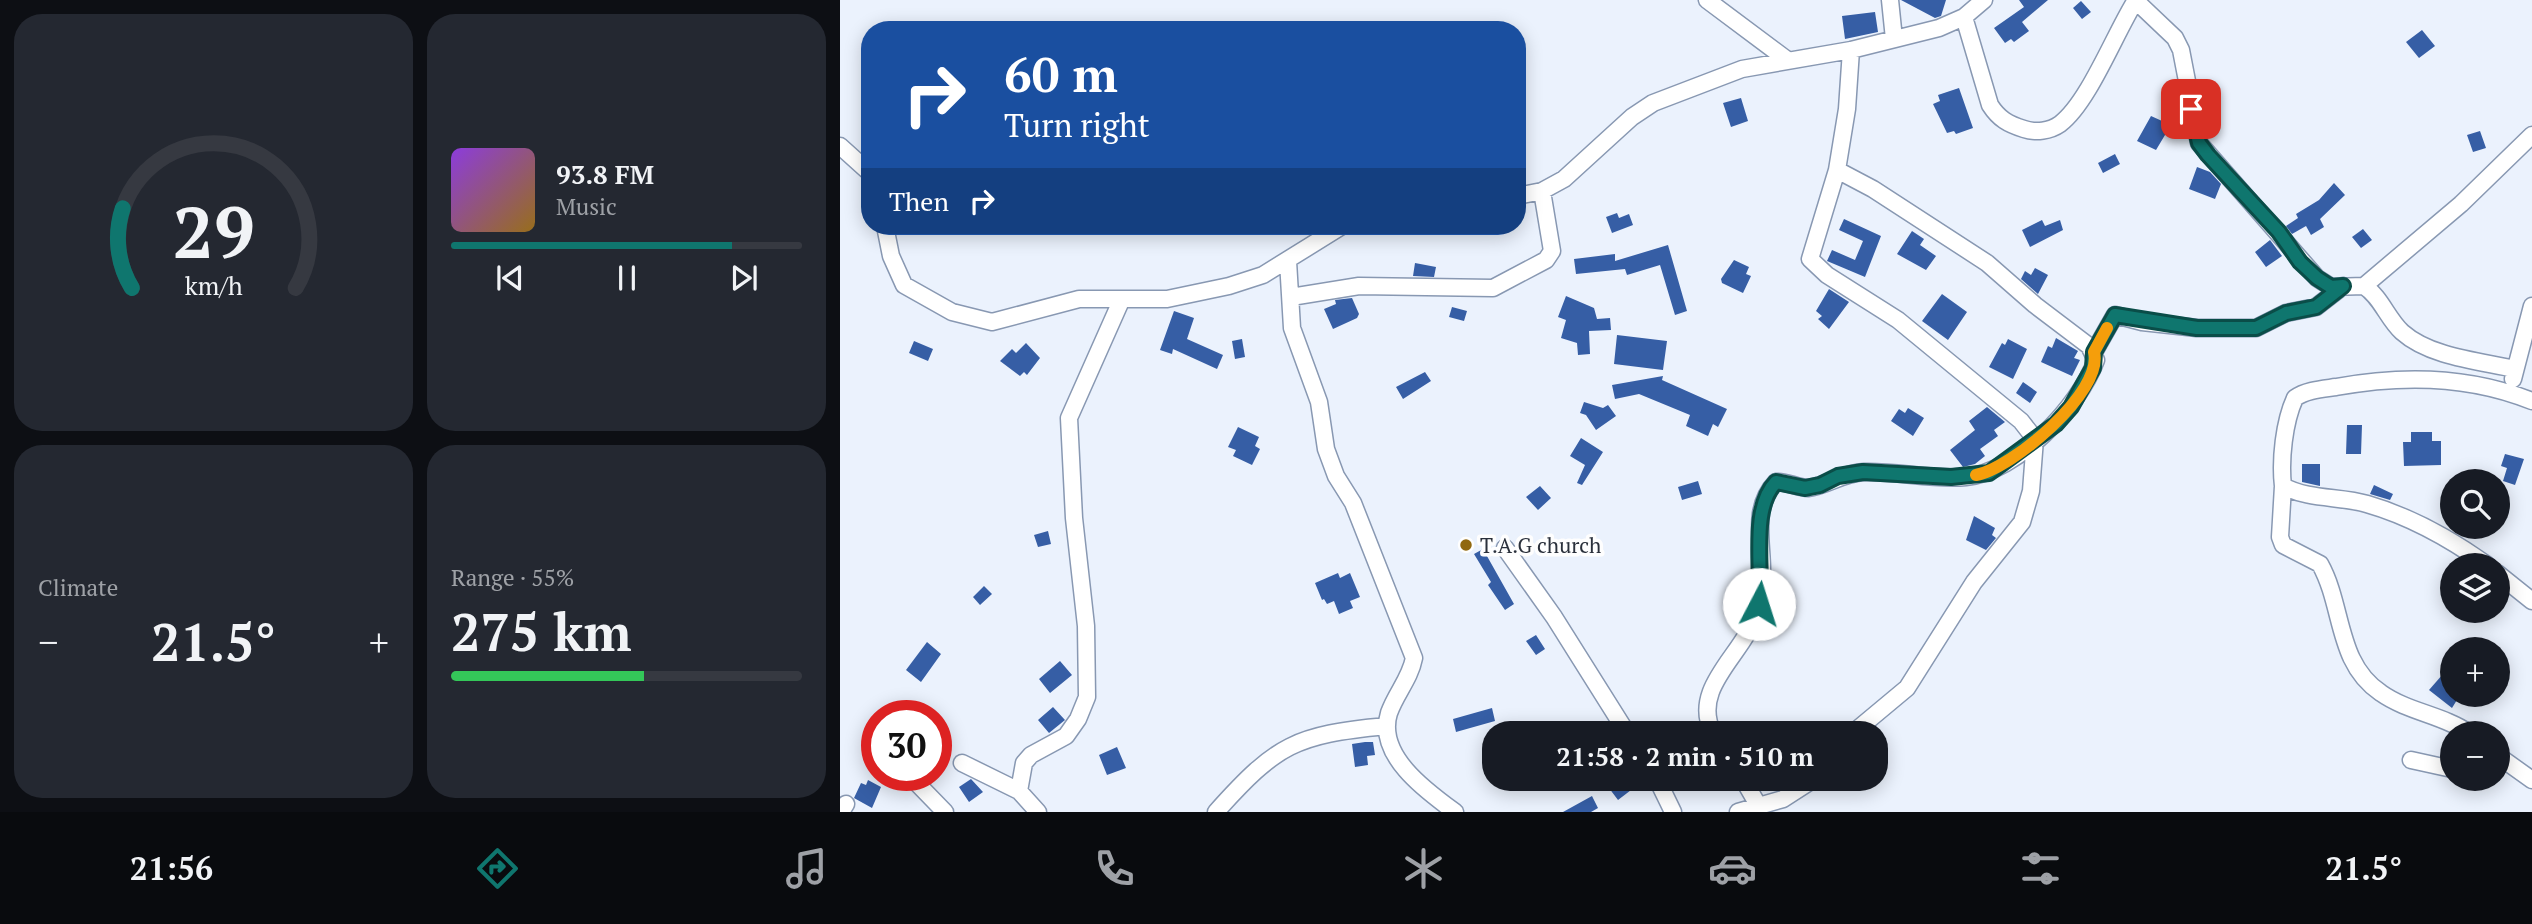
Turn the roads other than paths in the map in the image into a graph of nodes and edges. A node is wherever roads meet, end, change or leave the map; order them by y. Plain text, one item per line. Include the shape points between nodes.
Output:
1 (1707, 0) edge
2 (1890, 0) edge
3 (1984, 0) edge
4 (2136, 0) edge
5 (1964, 18) junction
6 (1894, 39) junction
7 (1851, 50) junction
8 (1786, 59) junction
9 (2532, 135) edge
10 (840, 146) edge
11 (861, 165) edge
12 (1837, 170) junction
13 (1542, 191) junction
14 (1526, 194) edge
15 (887, 235) edge
16 (1328, 235) edge
17 (1289, 261) junction
18 (2343, 286) junction
19 (2364, 286) junction
20 (1291, 297) junction
21 (1121, 301) junction
22 (2532, 306) edge
23 (2094, 352) junction
24 (2515, 369) junction
25 (2510, 392) junction
26 (2532, 401) edge
27 (2035, 439) junction
28 (2283, 486) junction
29 (1505, 548) dead end
30 (2466, 553) edge
31 (2510, 583) edge
32 (2532, 601) edge
33 (1619, 721) edge
34 (1708, 721) edge
35 (1867, 721) edge
36 (2444, 721) edge
37 (1386, 726) junction
38 (2411, 760) dead end
39 (962, 763) dead end
40 (2440, 766) edge
41 (2510, 771) edge
42 (2532, 780) edge
43 (925, 791) edge
44 (1019, 791) junction
45 (1663, 791) edge
46 (1749, 791) edge
47 (1795, 791) edge
48 (1758, 807) edge
49 (946, 812) edge
50 (1038, 812) edge
51 (1216, 812) edge
52 (1455, 812) edge
53 (1673, 812) edge
54 (1738, 812) edge

1 - 8 street
2 - 6 street
3 - 5 street
4 - 5 street via 2078,101 2059,125 2047,131 2029,131 1998,117 1990,105
4 - 18 street via 2175,38 2181,50 2199,143 2317,278 2331,287
5 - 6 street
6 - 7 street
7 - 8 street
7 - 12 street
8 - 13 street via 1742,69 1653,103 1564,179
9 - 19 street via 2461,204
10 - 11 street
12 - 23 street via 1987,263
12 - 27 street via 1810,259 1814,265 1898,320 2021,421
13 - 14 street
13 - 20 street via 1552,251 1546,260 1493,288 1359,286
15 - 21 street via 904,285 972,320 992,323 1079,299
16 - 17 street
17 - 20 street
17 - 21 street via 1229,286 1167,299
18 - 19 street
18 - 23 street via 2316,307 2286,313 2256,328 2197,328 2115,315
19 - 24 street via 2401,331 2416,341 2440,352
20 - 37 street via 1292,328 1319,402 1326,449 1353,503 1414,658
21 - 44 street via 1069,418 1086,626 1087,696 1066,736 1024,763
22 - 24 street
23 - 27 street via 2093,368 2071,407
24 - 25 street
25 - 26 street
25 - 28 street via 2416,379 2304,393 2295,398 2290,413
27 - 34 street via 1989,473 1966,477 1863,472 1805,488 1776,482 1759,522 1759,604 1749,631 1713,686
27 - 35 street via 2031,491 2022,522 1973,582 1907,688
28 - 30 street via 2302,494 2367,504 2411,521
28 - 36 street via 2283,545 2323,568 2351,661 2361,677 2407,708
29 - 33 street
31 - 32 street
37 - 51 street via 1317,735 1283,748
37 - 52 street via 1390,745 1406,768
38 - 40 street
39 - 44 street
41 - 42 street
43 - 49 street
44 - 50 street
45 - 53 street
46 - 48 street
47 - 48 street
48 - 54 street

